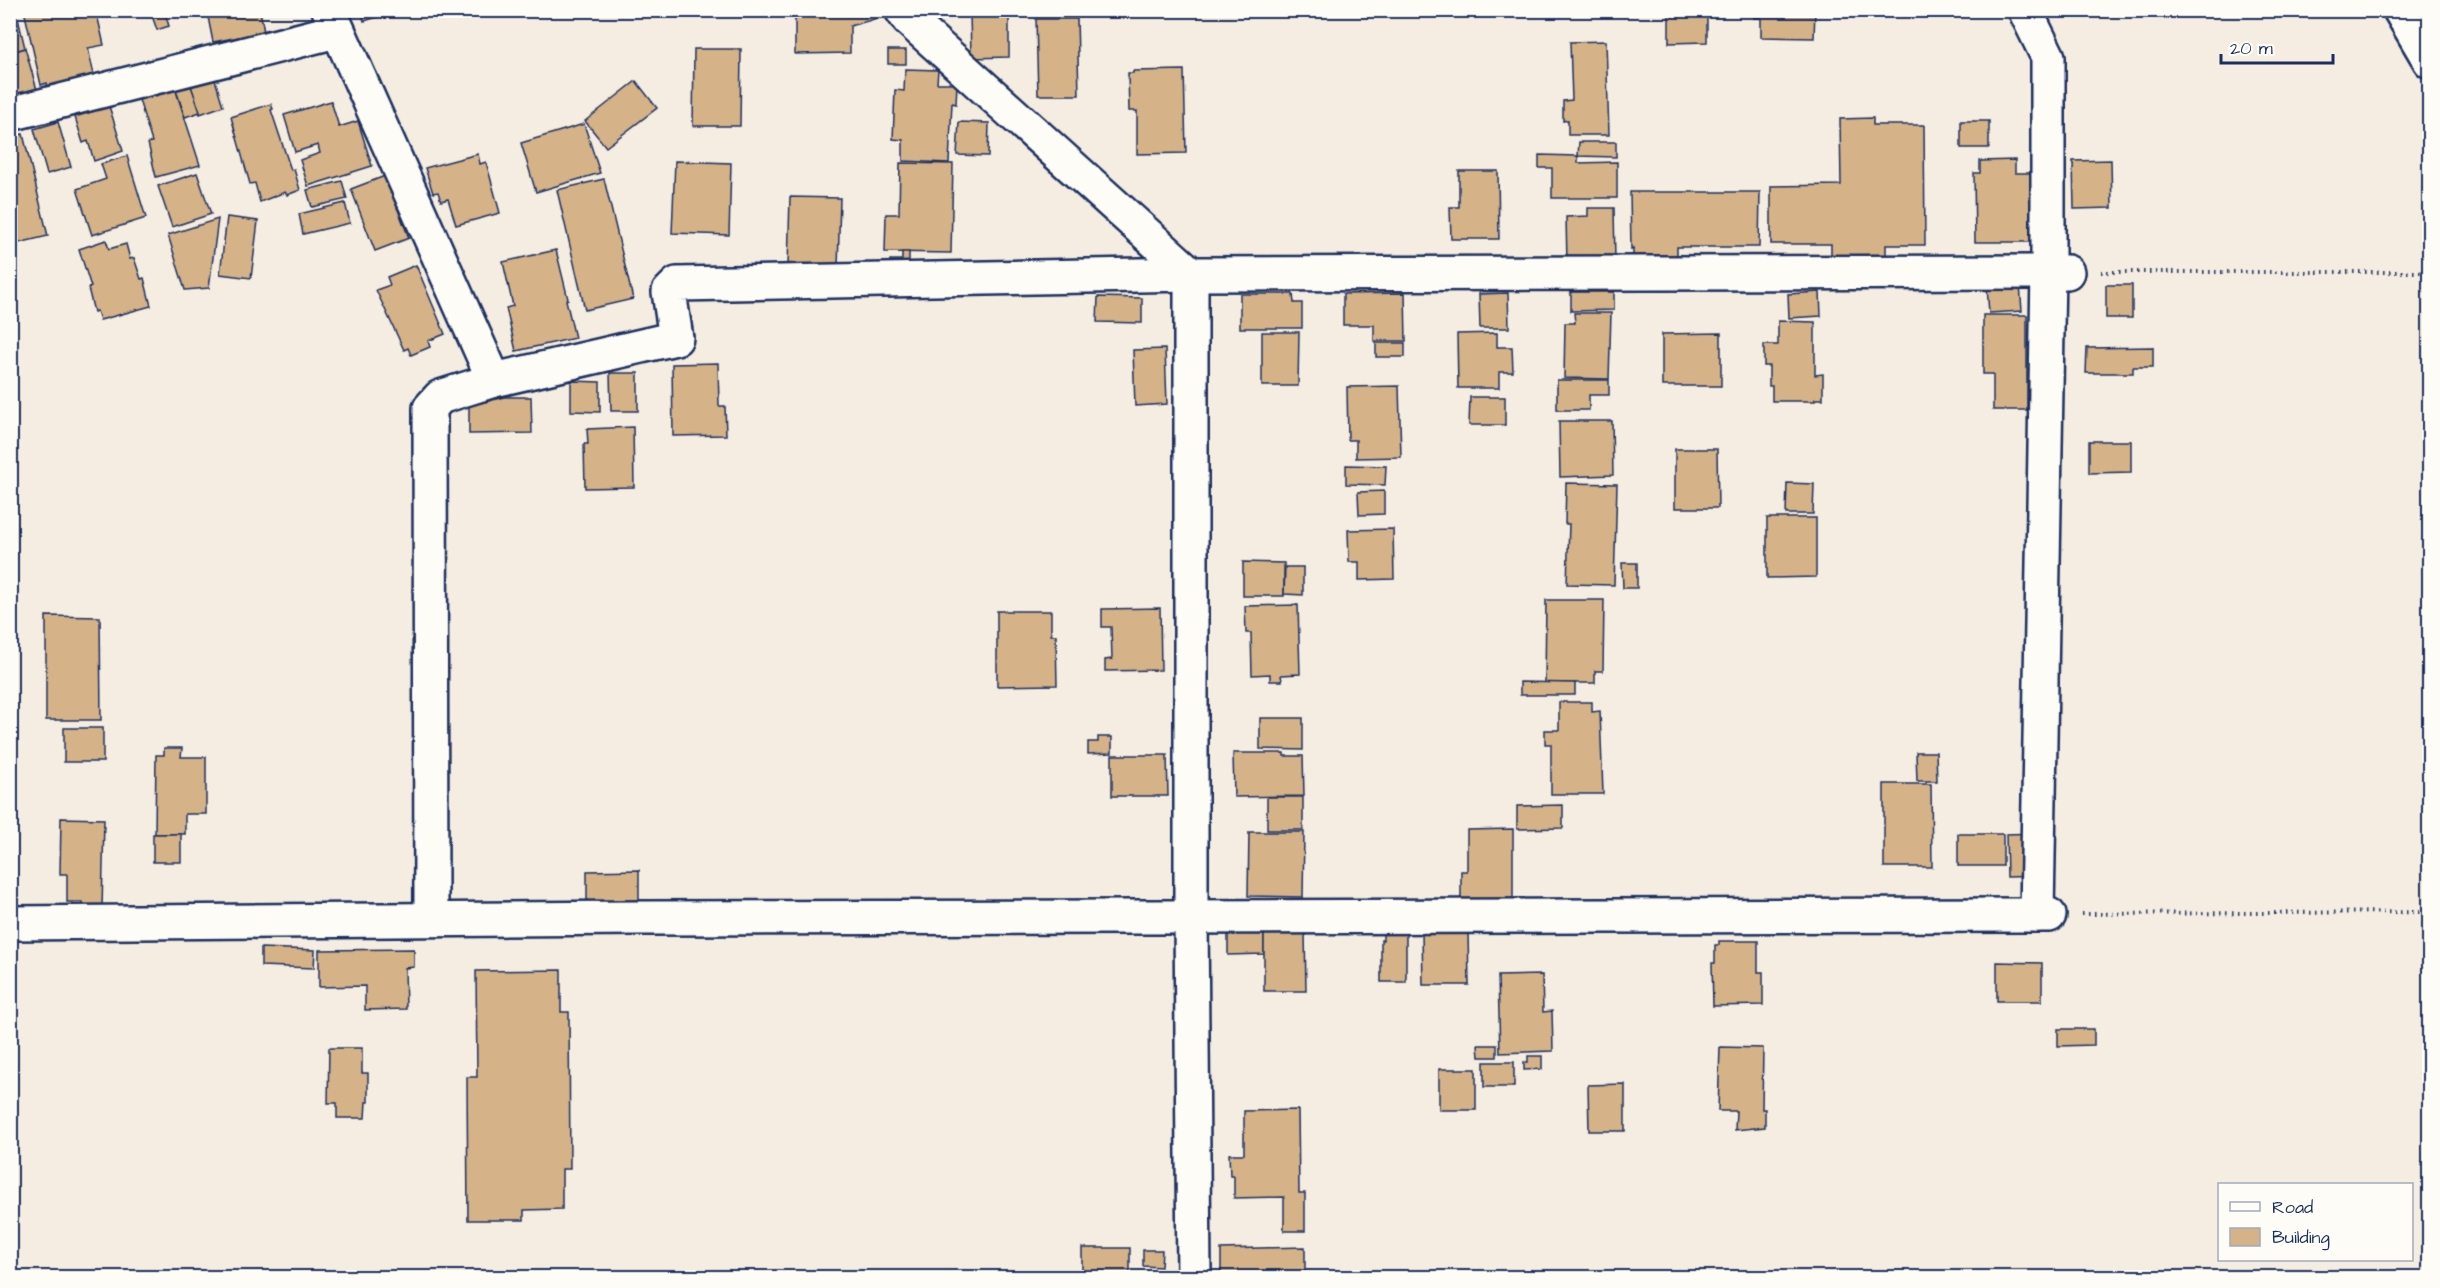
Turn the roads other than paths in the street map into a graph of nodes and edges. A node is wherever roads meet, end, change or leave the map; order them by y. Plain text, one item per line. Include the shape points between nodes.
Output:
1 (902, 10) edge
2 (2025, 10) edge
3 (2400, 10) edge
4 (332, 21) edge
5 (2430, 61) edge
6 (10, 114) edge
7 (2057, 271) junction
8 (1191, 274) junction
9 (494, 380) junction
10 (1191, 917) junction
11 (431, 920) junction
12 (10, 923) edge
13 (1194, 1278) edge

1 - 8 street
2 - 7 street via 2048,57
3 - 5 street
4 - 6 street
4 - 9 street
7 - 8 street
7 - 10 street via 2043,915
8 - 9 street via 677,284 669,292 676,338
8 - 10 street
9 - 11 street via 440,397 430,408
10 - 11 street
10 - 13 street
11 - 12 street

